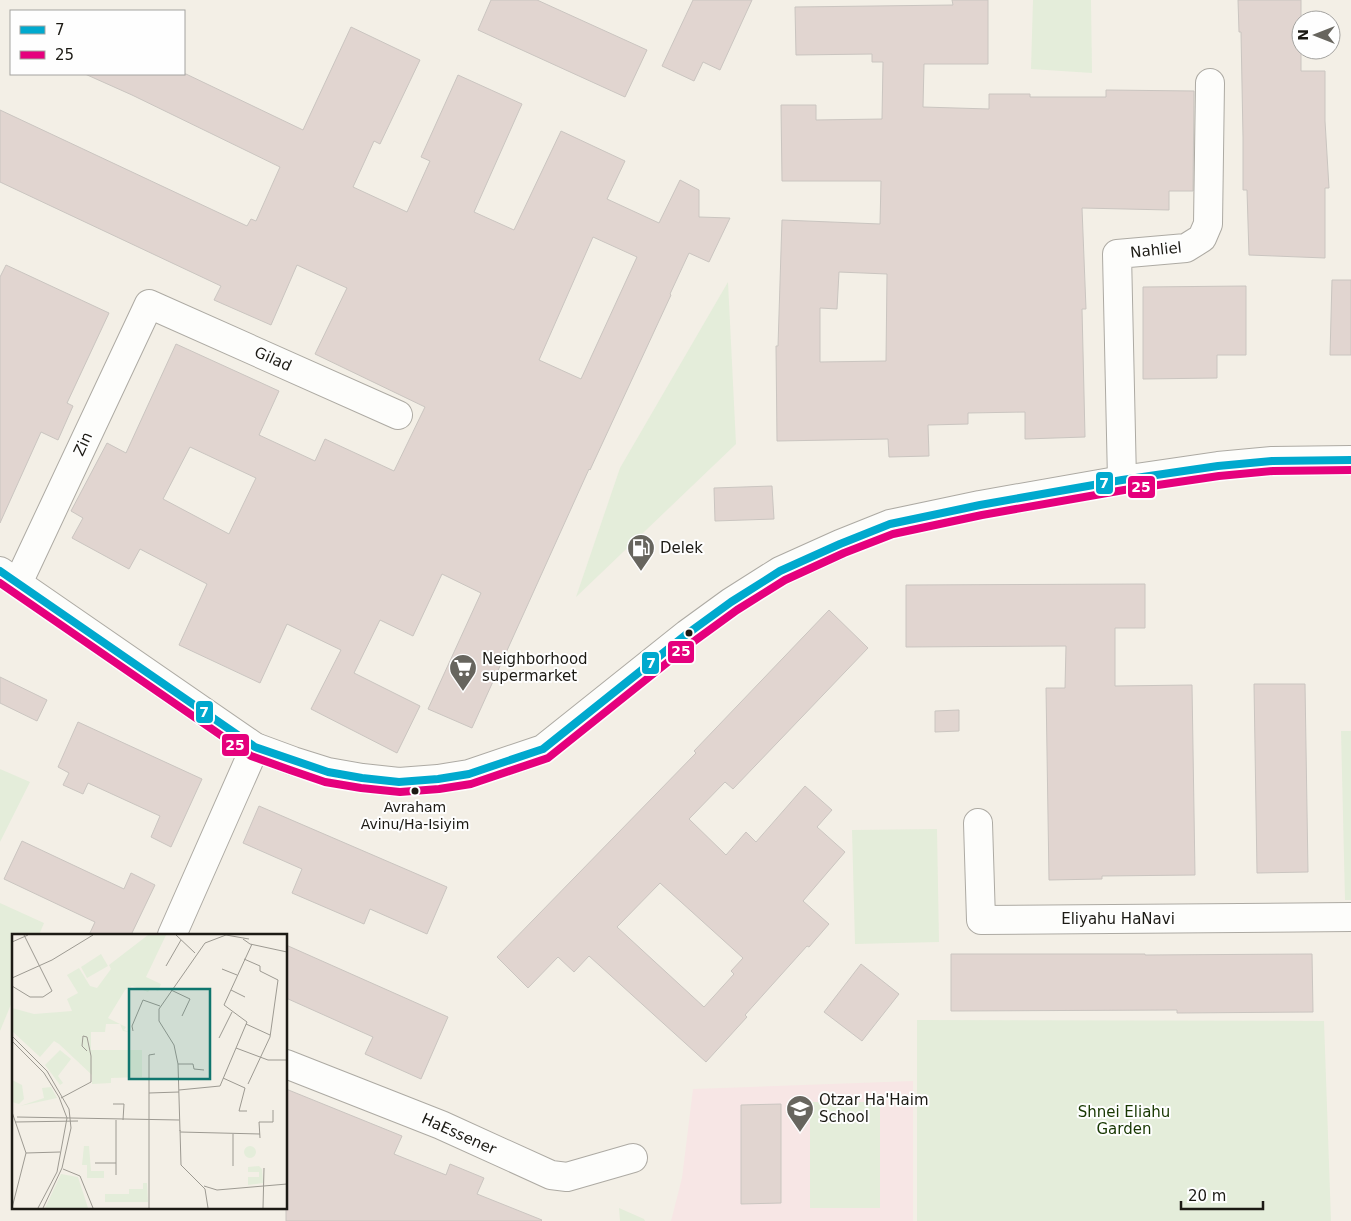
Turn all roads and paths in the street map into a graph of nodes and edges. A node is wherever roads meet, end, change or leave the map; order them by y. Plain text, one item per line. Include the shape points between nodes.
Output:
1 (1210, 82) dead end
2 (149, 304) joint
3 (398, 415) dead end
4 (1351, 460) edge
5 (1122, 480) junction
6 (9, 577) edge
7 (255, 747) junction
8 (978, 823) dead end
9 (1351, 917) edge
10 (172, 934) edge
11 (288, 1065) edge
12 (633, 1158) dead end

1 - 5 street, Nahliel via 1208,224 1202,238 1186,248 1117,254
2 - 3 street, Gilad
2 - 6 street, Zin
4 - 5 street via 1272,461
5 - 7 street via 890,524 780,571 688,634 543,749 482,771 399,782 328,772
6 - 7 street
7 - 10 street
8 - 9 street, Eliyahu HaNavi via 982,920
11 - 12 street, HaEssener via 441,1125 551,1175 568,1177

